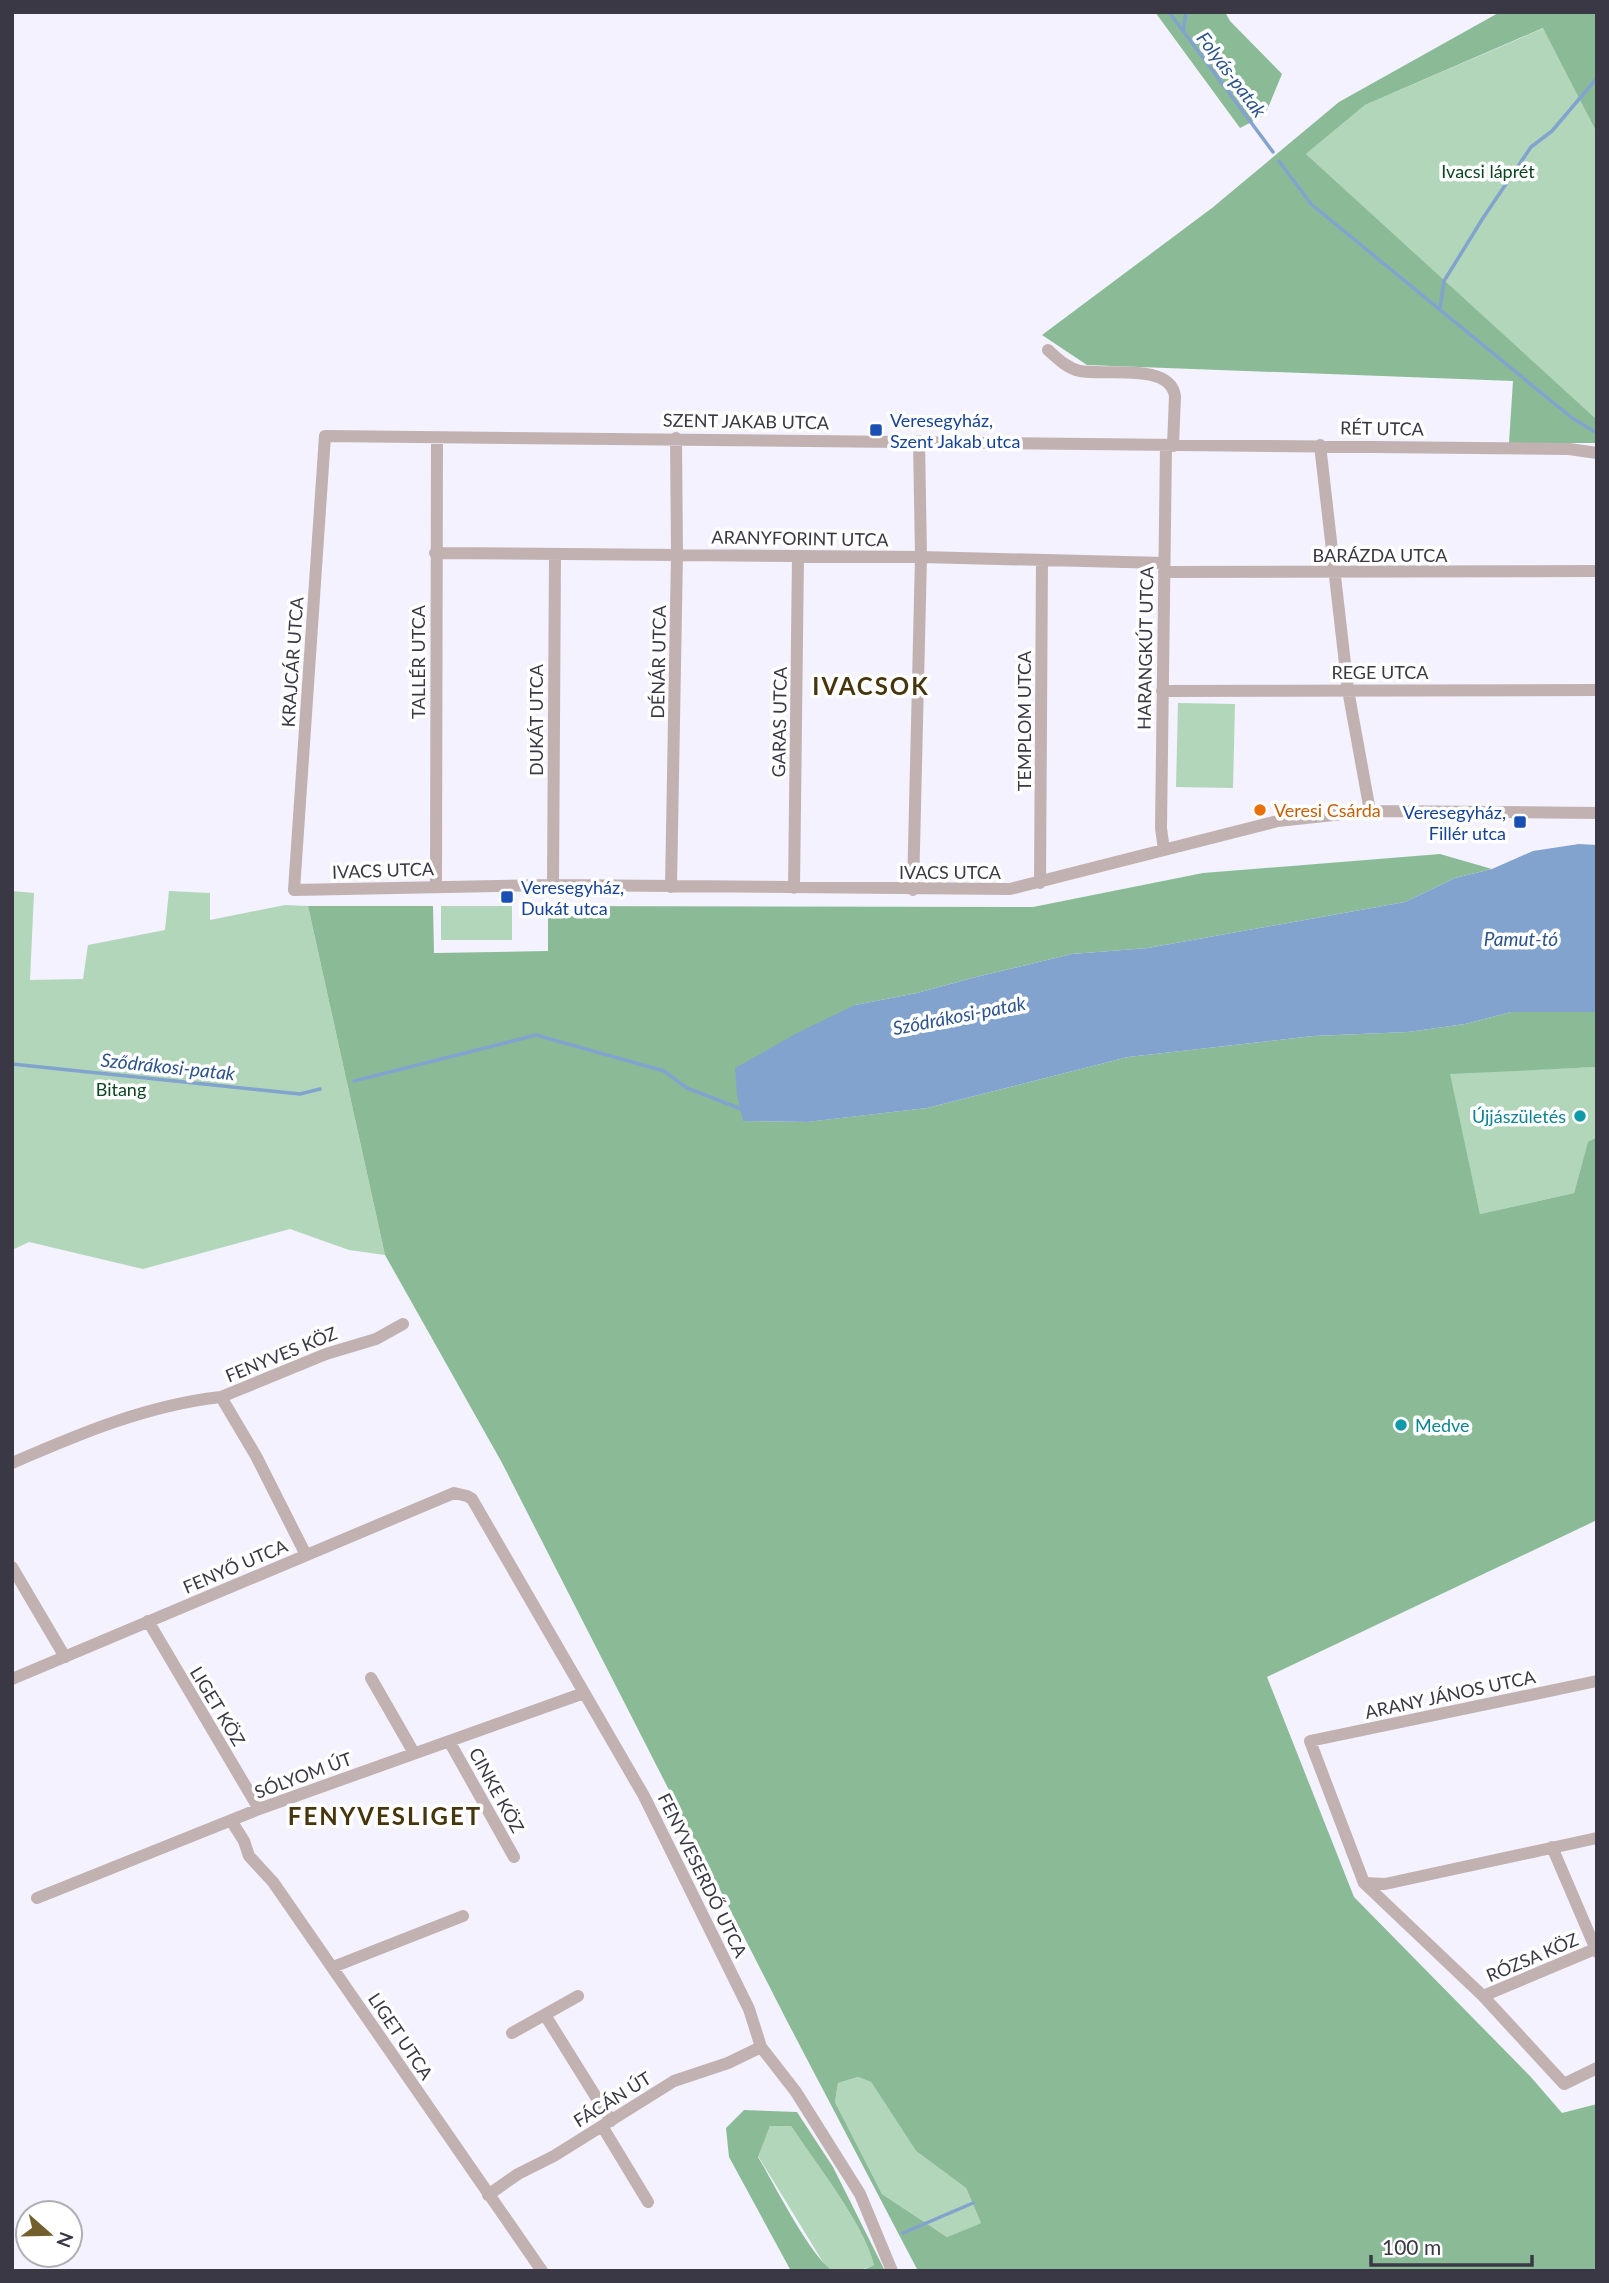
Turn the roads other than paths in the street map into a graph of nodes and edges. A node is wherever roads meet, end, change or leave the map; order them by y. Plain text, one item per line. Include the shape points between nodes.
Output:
1 (1048, 350) dead end
2 (325, 436) joint
3 (437, 438) junction
4 (676, 438) junction
5 (919, 441) junction
6 (1320, 445) junction
7 (1169, 446) junction
8 (1597, 453) edge
9 (435, 553) junction
10 (677, 554) junction
11 (555, 555) junction
12 (798, 556) junction
13 (920, 557) junction
14 (1042, 560) junction
15 (1164, 567) junction
16 (1597, 571) edge
17 (1333, 573) junction
18 (1348, 690) junction
19 (1597, 690) edge
20 (1163, 691) junction
21 (1370, 811) junction
22 (1597, 813) edge
23 (1164, 850) junction
24 (1040, 883) junction
25 (552, 885) junction
26 (436, 886) junction
27 (671, 887) junction
28 (794, 888) junction
29 (294, 890) joint
30 (913, 890) junction
31 (403, 1324) dead end
32 (221, 1397) junction
33 (12, 1463) edge
34 (472, 1499) joint
35 (306, 1555) junction
36 (12, 1567) edge
37 (148, 1621) junction
38 (65, 1657) junction
39 (371, 1678) dead end
40 (12, 1679) edge
41 (1597, 1681) edge
42 (584, 1693) junction
43 (449, 1741) junction
44 (414, 1753) junction
45 (259, 1809) junction
46 (232, 1822) junction
47 (1597, 1838) edge
48 (1552, 1847) junction
49 (514, 1857) dead end
50 (1364, 1883) junction
51 (37, 1898) dead end
52 (463, 1916) dead end
53 (1596, 1950) edge
54 (333, 1967) junction
55 (578, 1996) dead end
56 (1483, 1996) junction
57 (545, 2015) junction
58 (512, 2034) dead end
59 (761, 2047) junction
60 (1597, 2068) edge
61 (606, 2123) junction
62 (488, 2195) junction
63 (648, 2202) dead end
64 (542, 2271) edge
65 (891, 2271) edge

1 - 7 street, HARANGKÚT UTCA via 1079,371 1151,374 1165,379 1175,396
2 - 3 street, SZENT JAKAB UTCA
2 - 29 street, KRAJCÁR UTCA
3 - 4 street, SZENT JAKAB UTCA
3 - 9 street, TALLÉR UTCA
4 - 5 street, SZENT JAKAB UTCA
4 - 10 street, DÉNÁR UTCA
5 - 7 street, SZENT JAKAB UTCA
5 - 13 street
6 - 7 street, RÉT UTCA
6 - 8 street, RÉT UTCA
6 - 17 street
7 - 15 street, HARANGKÚT UTCA
9 - 11 street, ARANYFORINT UTCA
9 - 26 street, TALLÉR UTCA
10 - 11 street, ARANYFORINT UTCA
10 - 12 street, ARANYFORINT UTCA
10 - 27 street, DÉNÁR UTCA
11 - 25 street, DUKÁT UTCA
12 - 13 street, ARANYFORINT UTCA
12 - 28 street, GARAS UTCA
13 - 14 street, ARANYFORINT UTCA
13 - 30 street
14 - 15 street, ARANYFORINT UTCA
14 - 24 street, TEMPLOM UTCA
15 - 17 street, BARÁZDA UTCA
15 - 20 street, HARANGKÚT UTCA
16 - 17 street, BARÁZDA UTCA
17 - 18 street
18 - 19 street, REGE UTCA
18 - 20 street, REGE UTCA
18 - 21 street
20 - 23 street, HARANGKÚT UTCA
21 - 22 street, IVACS UTCA
21 - 23 street, IVACS UTCA via 1278,821
23 - 24 street, IVACS UTCA
24 - 30 street, IVACS UTCA via 1010,889
25 - 26 street, IVACS UTCA
25 - 27 street, IVACS UTCA
26 - 29 street, IVACS UTCA
27 - 28 street, IVACS UTCA
28 - 30 street, IVACS UTCA
31 - 32 street, FENYVES KÖZ via 376,1339
32 - 33 street via 102,1426
32 - 35 street, FENYVES KÖZ
34 - 35 street, FENYŐ UTCA via 454,1493
34 - 42 street, FENYVESERDŐ UTCA
35 - 37 street, FENYŐ UTCA
36 - 38 street
37 - 38 street, FENYŐ UTCA
37 - 45 street, LIGET KÖZ
38 - 40 street, FENYŐ UTCA
39 - 44 street
41 - 50 street, ARANY JÁNOS UTCA via 1310,1741
42 - 43 street, SÓLYOM ÚT
42 - 59 street, FENYVESERDŐ UTCA via 645,1796 749,2009
43 - 44 street, SÓLYOM ÚT
43 - 49 street, CINKE KÖZ
44 - 45 street, SÓLYOM ÚT
45 - 46 street, SÓLYOM ÚT
46 - 51 street, SÓLYOM ÚT
46 - 54 street, LIGET UTCA via 249,1856
47 - 48 street
48 - 50 street via 1385,1884
48 - 53 street
50 - 56 street
52 - 54 street
53 - 56 street, RÓZSA KÖZ
54 - 62 street, LIGET UTCA
55 - 57 street
56 - 60 street via 1564,2084
57 - 58 street
57 - 61 street
59 - 61 street, FÁCÁN ÚT via 674,2081
59 - 65 street, FENYVESERDŐ UTCA via 796,2092 860,2194
61 - 62 street, FÁCÁN ÚT
61 - 63 street
62 - 64 street, LIGET UTCA

